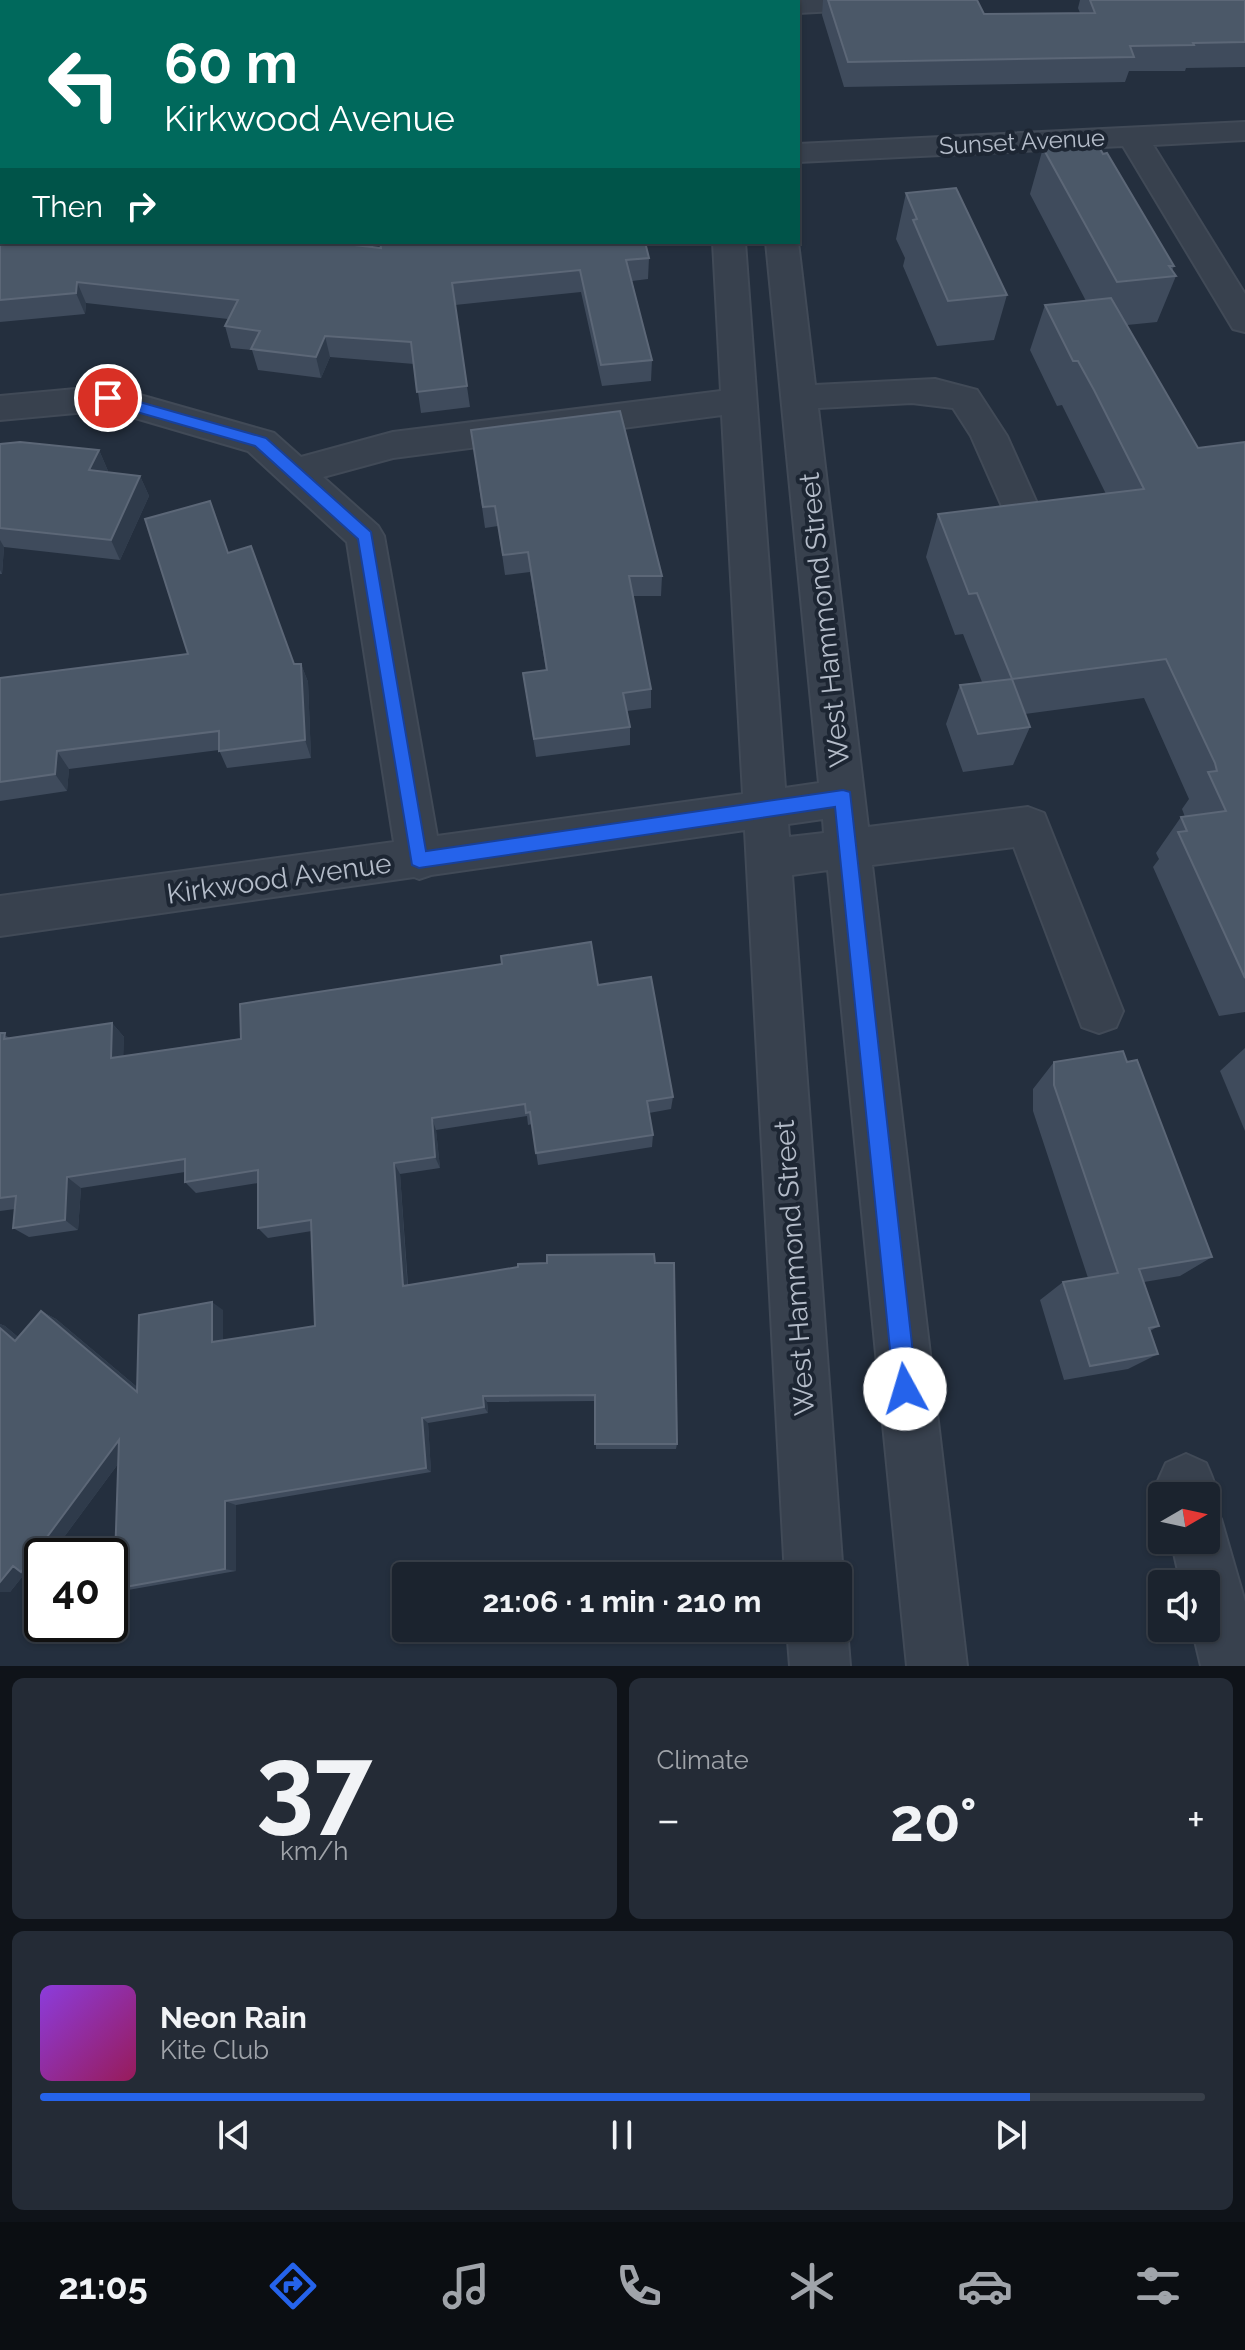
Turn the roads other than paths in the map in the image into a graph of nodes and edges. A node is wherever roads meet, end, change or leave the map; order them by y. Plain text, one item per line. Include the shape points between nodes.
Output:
1 (891, 0) edge
2 (800, 5) edge
3 (1245, 131) edge
4 (1133, 137) junction
5 (800, 153) edge
6 (729, 244) edge
7 (782, 244) edge
8 (1245, 321) edge
9 (799, 398) junction
10 (737, 401) junction
11 (0, 408) edge
12 (294, 472) junction
13 (1021, 510) edge
14 (843, 798) junction
15 (765, 810) junction
16 (849, 847) junction
17 (767, 859) junction
18 (419, 860) junction
19 (0, 916) edge
20 (1099, 1011) dead end
21 (1203, 1554) edge
22 (813, 1562) edge
23 (818, 1642) edge
24 (820, 1666) edge
25 (937, 1666) edge
26 (1231, 1666) edge

1 - 2 street
3 - 4 street, Sunset Avenue
4 - 5 street, Sunset Avenue
4 - 8 street
6 - 10 street, West Hammond Street
7 - 9 street, West Hammond Street
9 - 13 street via 920,391 962,396 975,410
9 - 14 street, West Hammond Street
10 - 12 street via 393,445
10 - 15 street, West Hammond Street
11 - 12 street via 108,398 261,442
12 - 18 street via 365,536
14 - 15 street, Kirkwood Avenue
14 - 16 street, West Hammond Street
15 - 17 street, West Hammond Street
15 - 18 street, Kirkwood Avenue
16 - 17 street
16 - 20 street via 1028,826
16 - 25 street, West Hammond Street
17 - 22 street, West Hammond Street
18 - 19 street, Kirkwood Avenue
21 - 26 street
23 - 24 street

